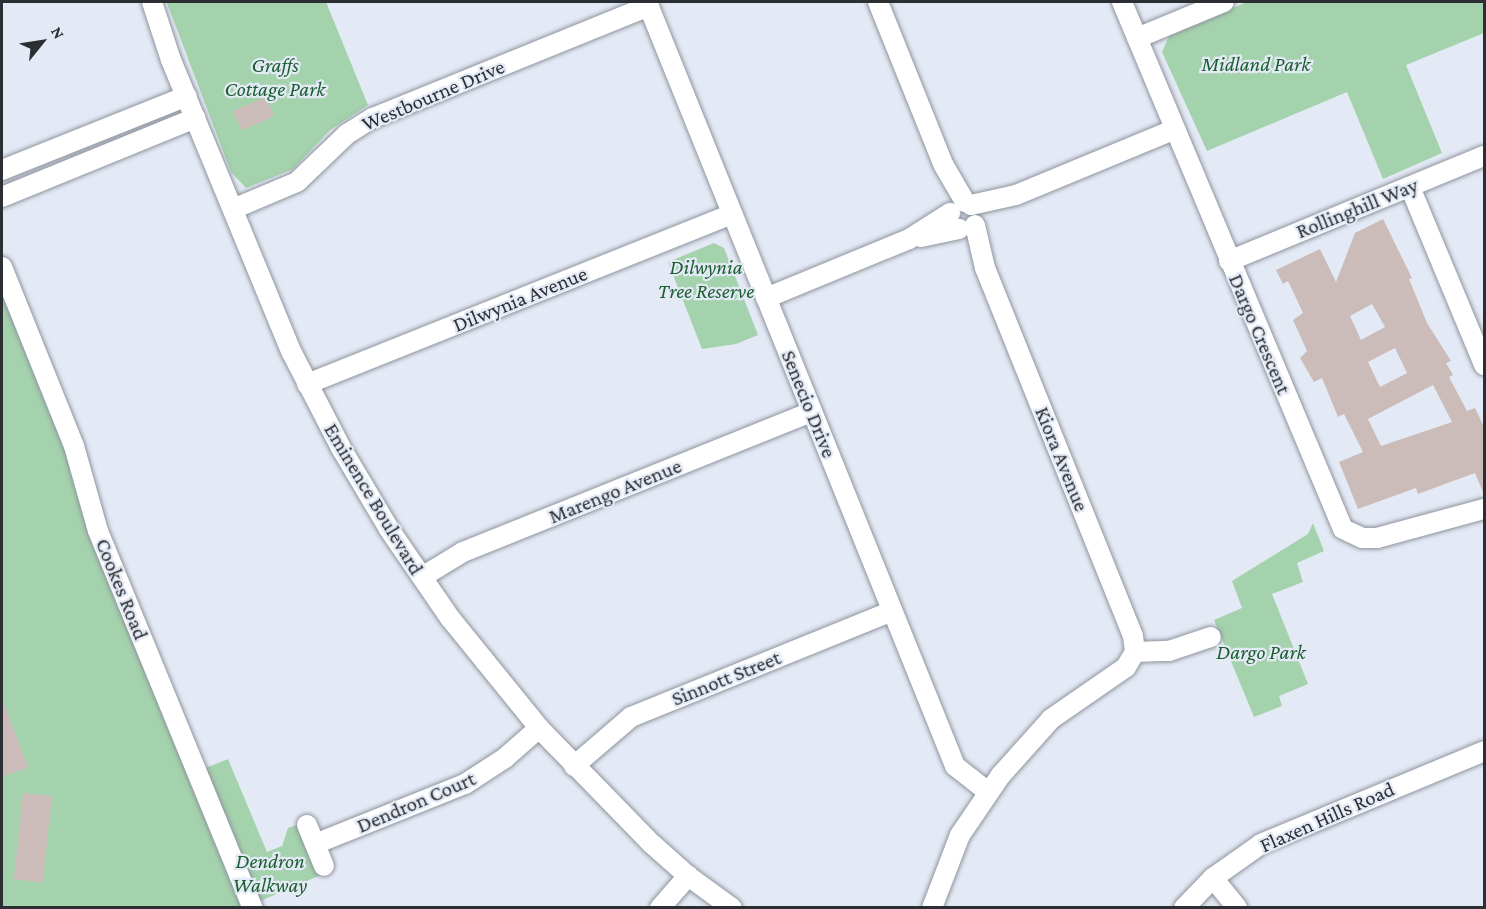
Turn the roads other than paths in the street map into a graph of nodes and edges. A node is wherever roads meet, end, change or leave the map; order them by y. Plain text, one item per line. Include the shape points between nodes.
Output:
1 (152, 2) edge
2 (878, 2) edge
3 (1122, 2) edge
4 (1224, 2) edge
5 (648, 4) edge
6 (1137, 38) junction
7 (187, 96) junction
8 (196, 118) junction
9 (1175, 129) junction
10 (1485, 156) edge
11 (2, 170) edge
12 (1410, 187) junction
13 (2, 196) edge
14 (233, 209) junction
15 (732, 214) junction
16 (964, 217) junction
17 (1229, 261) junction
18 (2, 267) edge
19 (766, 298) junction
20 (1485, 365) edge
21 (308, 384) junction
22 (812, 412) junction
23 (1485, 509) edge
24 (422, 577) junction
25 (892, 611) junction
26 (1210, 637) dead end
27 (1135, 652) junction
28 (539, 728) junction
29 (1485, 751) edge
30 (574, 766) junction
31 (988, 792) junction
32 (308, 825) dead end
33 (315, 844) junction
34 (324, 866) dead end
35 (688, 876) junction
36 (1213, 878) junction
37 (253, 908) edge
38 (660, 908) edge
39 (732, 908) edge
40 (932, 908) edge
41 (1184, 908) edge
42 (1237, 908) edge

1 - 7 street, Eminence Boulevard
2 - 16 street, Kiora Avenue
3 - 6 street, Dargo Crescent
4 - 6 street
5 - 14 street, Westbourne Drive via 373,118 347,134 297,182
5 - 15 street, Senecio Drive
6 - 9 street, Dargo Crescent
7 - 8 street, Eminence Boulevard
7 - 11 street
8 - 13 street
8 - 14 street, Eminence Boulevard
9 - 16 street
9 - 17 street, Dargo Crescent
10 - 12 street, Rollinghill Way
12 - 17 street, Rollinghill Way
12 - 20 street
14 - 21 street, Eminence Boulevard
15 - 19 street, Senecio Drive
15 - 21 street, Dilwynia Avenue
16 - 19 street
16 - 27 street, Kiora Avenue via 1133,636
17 - 23 street, Dargo Crescent via 1342,529 1356,537 1377,538
18 - 37 street, Cookes Road via 74,446 98,531
19 - 22 street, Senecio Drive
21 - 24 street, Eminence Boulevard via 360,481
22 - 24 street, Marengo Avenue via 463,552
22 - 25 street, Senecio Drive
24 - 28 street, Eminence Boulevard
25 - 30 street, Sinnott Street via 632,717
25 - 31 street, Senecio Drive via 955,766
26 - 27 street via 1169,651
27 - 31 street via 1126,668 1074,701 1036,734
28 - 30 street, Eminence Boulevard
28 - 33 street, Dendron Court via 505,758 465,783
29 - 36 street, Flaxen Hills Road via 1285,832
30 - 35 street, Eminence Boulevard
31 - 40 street via 960,835
32 - 33 street
33 - 34 street
35 - 38 street
35 - 39 street, Eminence Boulevard
36 - 41 street, Flaxen Hills Road
36 - 42 street

